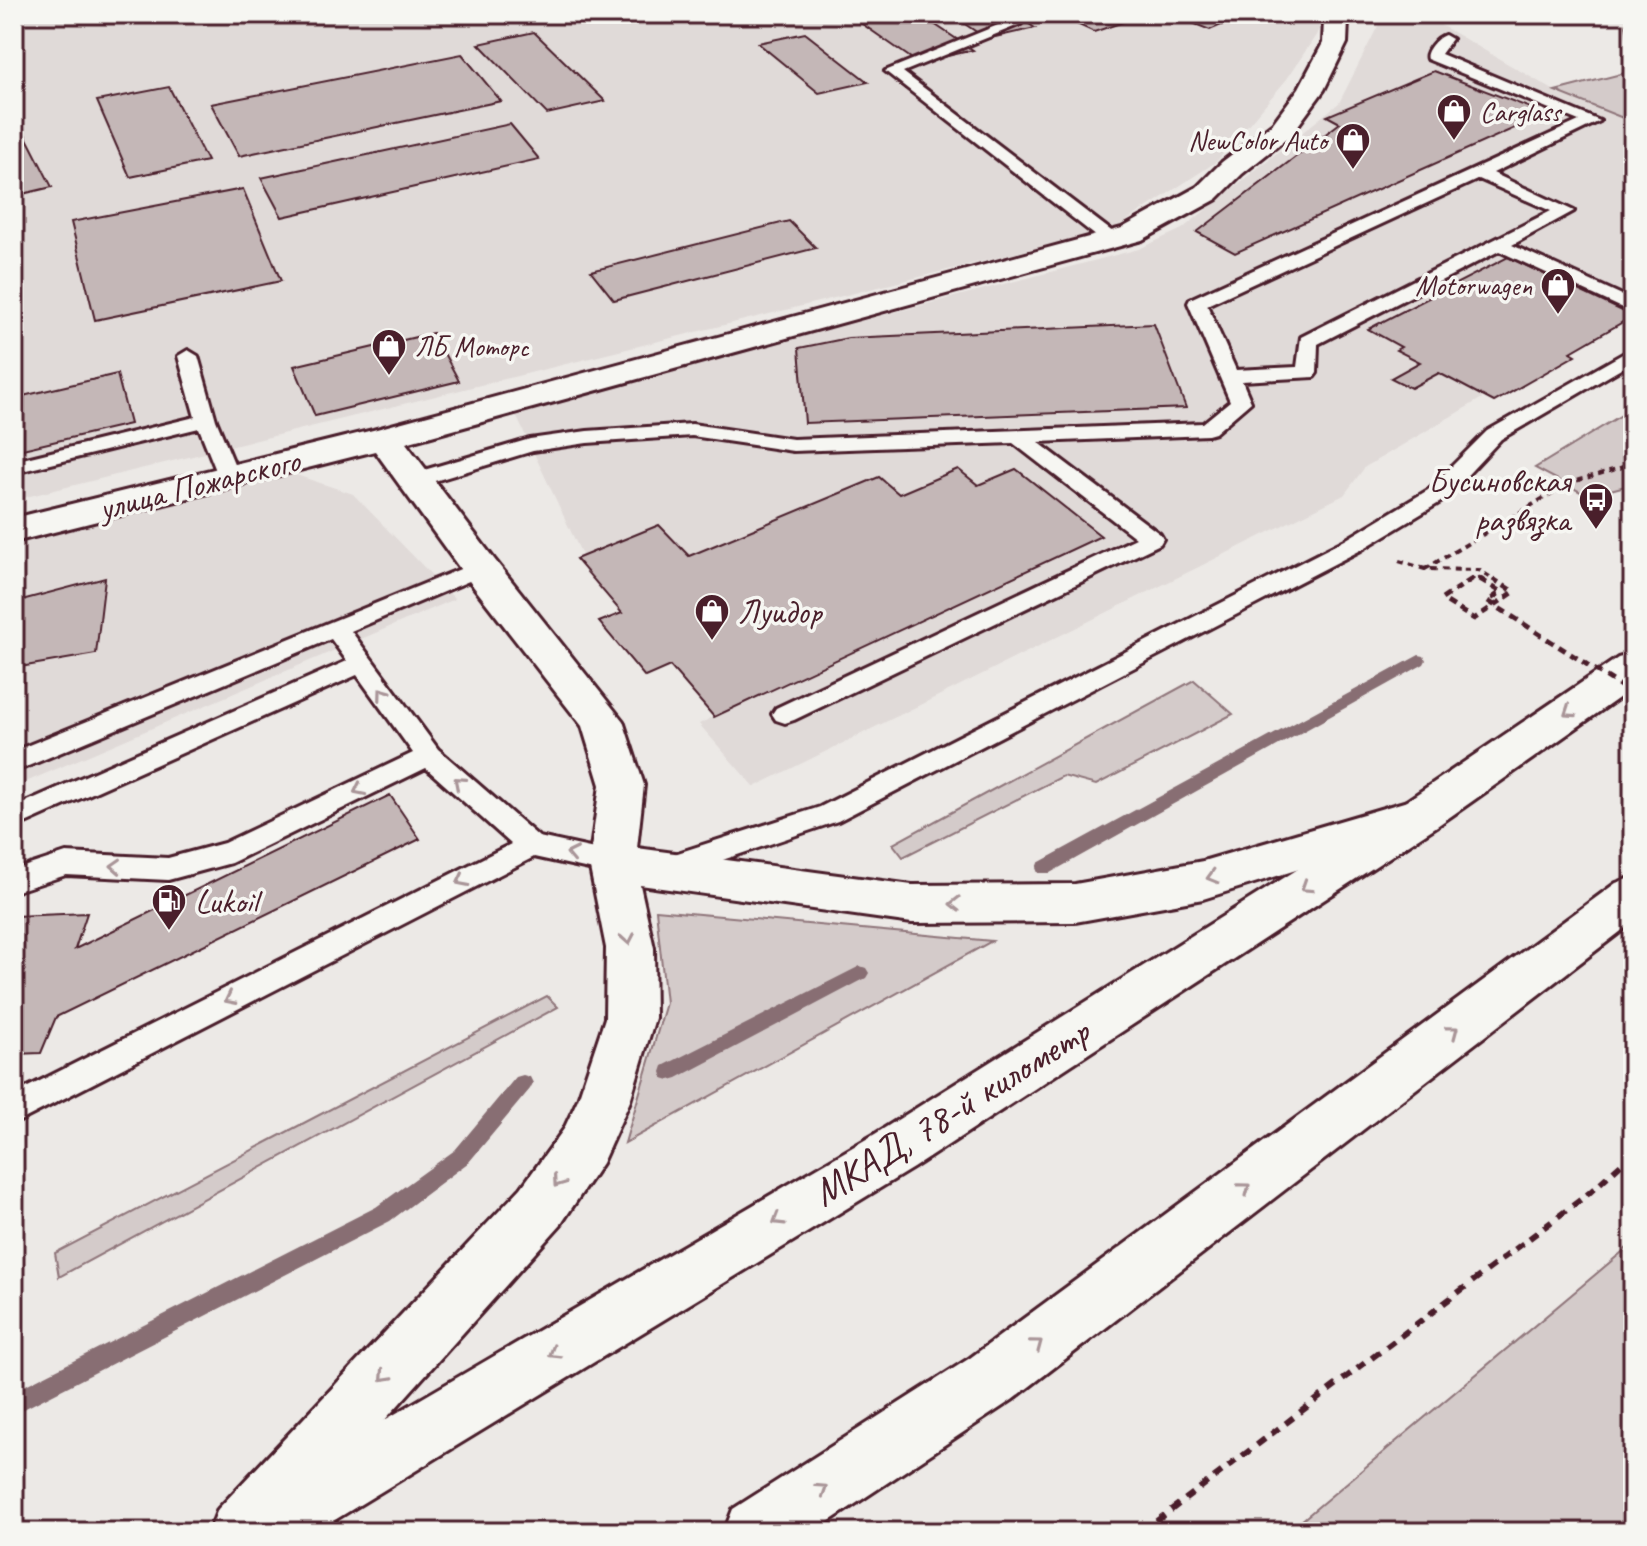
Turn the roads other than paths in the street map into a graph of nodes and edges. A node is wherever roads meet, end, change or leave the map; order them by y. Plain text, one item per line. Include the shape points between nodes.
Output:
1 (999, 14) edge
2 (1332, 14) edge
3 (1445, 39) dead end
4 (1479, 173) junction
5 (1112, 240) junction
6 (1499, 245) junction
7 (1633, 307) edge
8 (1633, 354) edge
9 (188, 356) dead end
10 (1229, 376) junction
11 (206, 420) junction
12 (1019, 437) junction
13 (384, 438) junction
14 (14, 467) edge
15 (229, 478) junction
16 (415, 480) junction
17 (14, 530) edge
18 (480, 568) junction
19 (336, 628) junction
20 (361, 664) junction
21 (1633, 668) edge
22 (785, 714) dead end
23 (429, 756) junction
24 (14, 762) edge
25 (1421, 814) junction
26 (14, 818) edge
27 (531, 846) junction
28 (637, 866) junction
29 (14, 881) edge
30 (1633, 896) edge
31 (14, 1110) edge
32 (241, 1532) edge
33 (255, 1532) edge
34 (756, 1532) edge

1 - 5 lane via 1014,24 892,71
2 - 5 main road, улица Пожарского via 1335,43 1311,90 1282,129 1207,193
3 - 4 lane via 1432,56 1592,121
4 - 6 lane via 1565,211
4 - 10 lane via 1197,303
5 - 13 main road, улица Пожарского
6 - 7 lane
6 - 10 lane via 1308,341 1307,373
8 - 28 lane via 1494,435 1436,495 1353,545 829,814
9 - 11 lane
10 - 12 lane via 1241,402 1208,429
11 - 14 lane
11 - 15 lane
12 - 16 lane via 793,445 692,430 587,437 530,445
12 - 22 lane via 1152,539
13 - 15 main road, улица Пожарского
13 - 16 main road
15 - 17 main road, улица Пожарского
16 - 18 main road
18 - 19 lane
18 - 28 main road via 602,721 622,785
19 - 20 lane
19 - 24 lane
23 -> 20 lane
20 - 26 lane
21 -> 25 main road, МКАД, 78-й километр
27 -> 23 lane
23 -> 29 lane via 231,852 168,869 66,864
25 -> 28 main road via 1203,880 1075,903 912,904
25 -> 33 main road, МКАД, 78-й километр via 894,1151
28 -> 27 lane
27 -> 31 lane
28 -> 32 main road via 630,1018 604,1101 583,1146 541,1206
34 -> 30 main road via 991,1379

